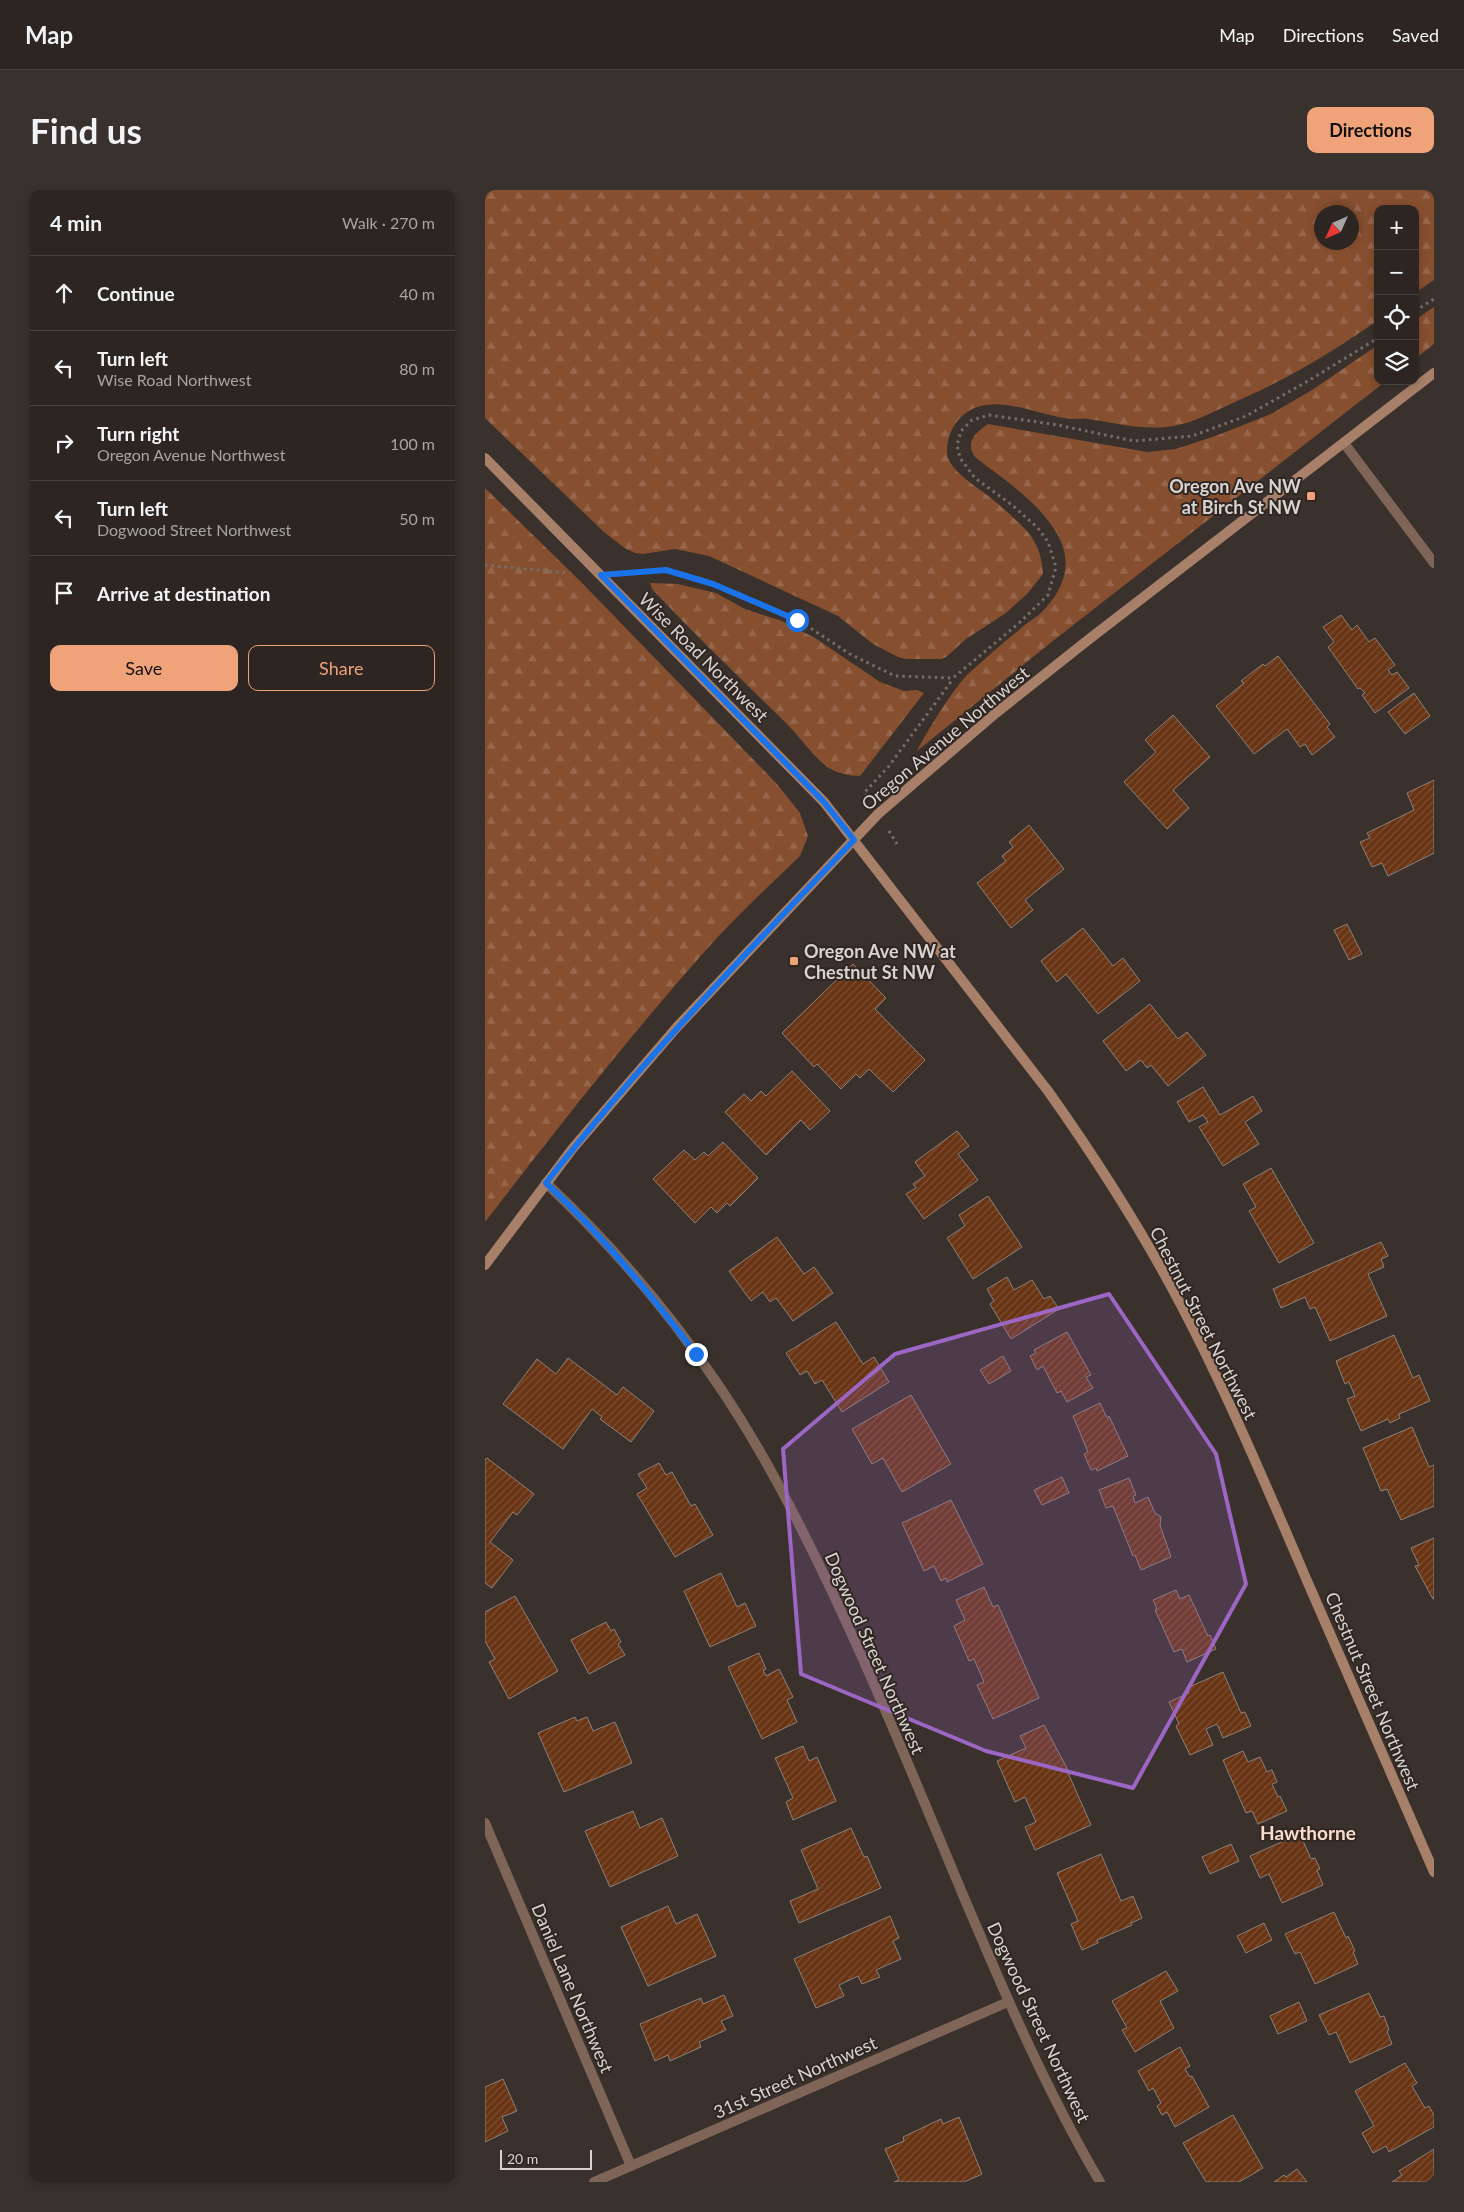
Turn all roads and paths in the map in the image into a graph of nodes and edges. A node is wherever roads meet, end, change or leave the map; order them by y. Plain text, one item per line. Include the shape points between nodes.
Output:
1 (1434, 299) edge
2 (1419, 308) edge
3 (1375, 340) edge
4 (1434, 373) edge
5 (1344, 443) junction
6 (485, 458) edge
7 (1434, 563) edge
8 (485, 565) edge
9 (601, 575) junction
10 (953, 678) junction
11 (868, 797) dead end
12 (854, 840) junction
13 (546, 1183) junction
14 (485, 1265) edge
15 (485, 1823) edge
16 (1434, 1872) edge
17 (1008, 2002) junction
18 (631, 2166) junction
19 (595, 2182) edge
20 (1099, 2182) edge

1 - 2 path
3 - 10 path via 1246,416 1191,436 1134,441 989,415 972,420 961,431 957,445 960,458 975,478 1038,528 1048,542 1056,567 1048,595
4 - 5 street, Oregon Avenue Northwest
5 - 7 street
5 - 12 street, Oregon Avenue Northwest via 996,713 878,814
6 - 9 street, Wise Road Northwest
8 - 9 path
9 - 10 path via 666,570 713,584 797,620 850,654 895,676
9 - 12 street, Wise Road Northwest via 824,802
10 - 11 path via 909,739 864,793
12 - 13 street, Oregon Avenue Northwest via 677,1027
12 - 16 street, Chestnut Street Northwest via 1048,1091 1114,1189 1160,1266 1202,1346 1263,1480
13 - 14 street, Oregon Avenue Northwest
13 - 17 street, Dogwood Street Northwest via 609,1246 677,1330 724,1394 778,1484 855,1642
15 - 18 street, Daniel Lane Northwest
17 - 18 street, 31st Street Northwest
17 - 20 street, Dogwood Street Northwest
18 - 19 street, 31st Street Northwest

